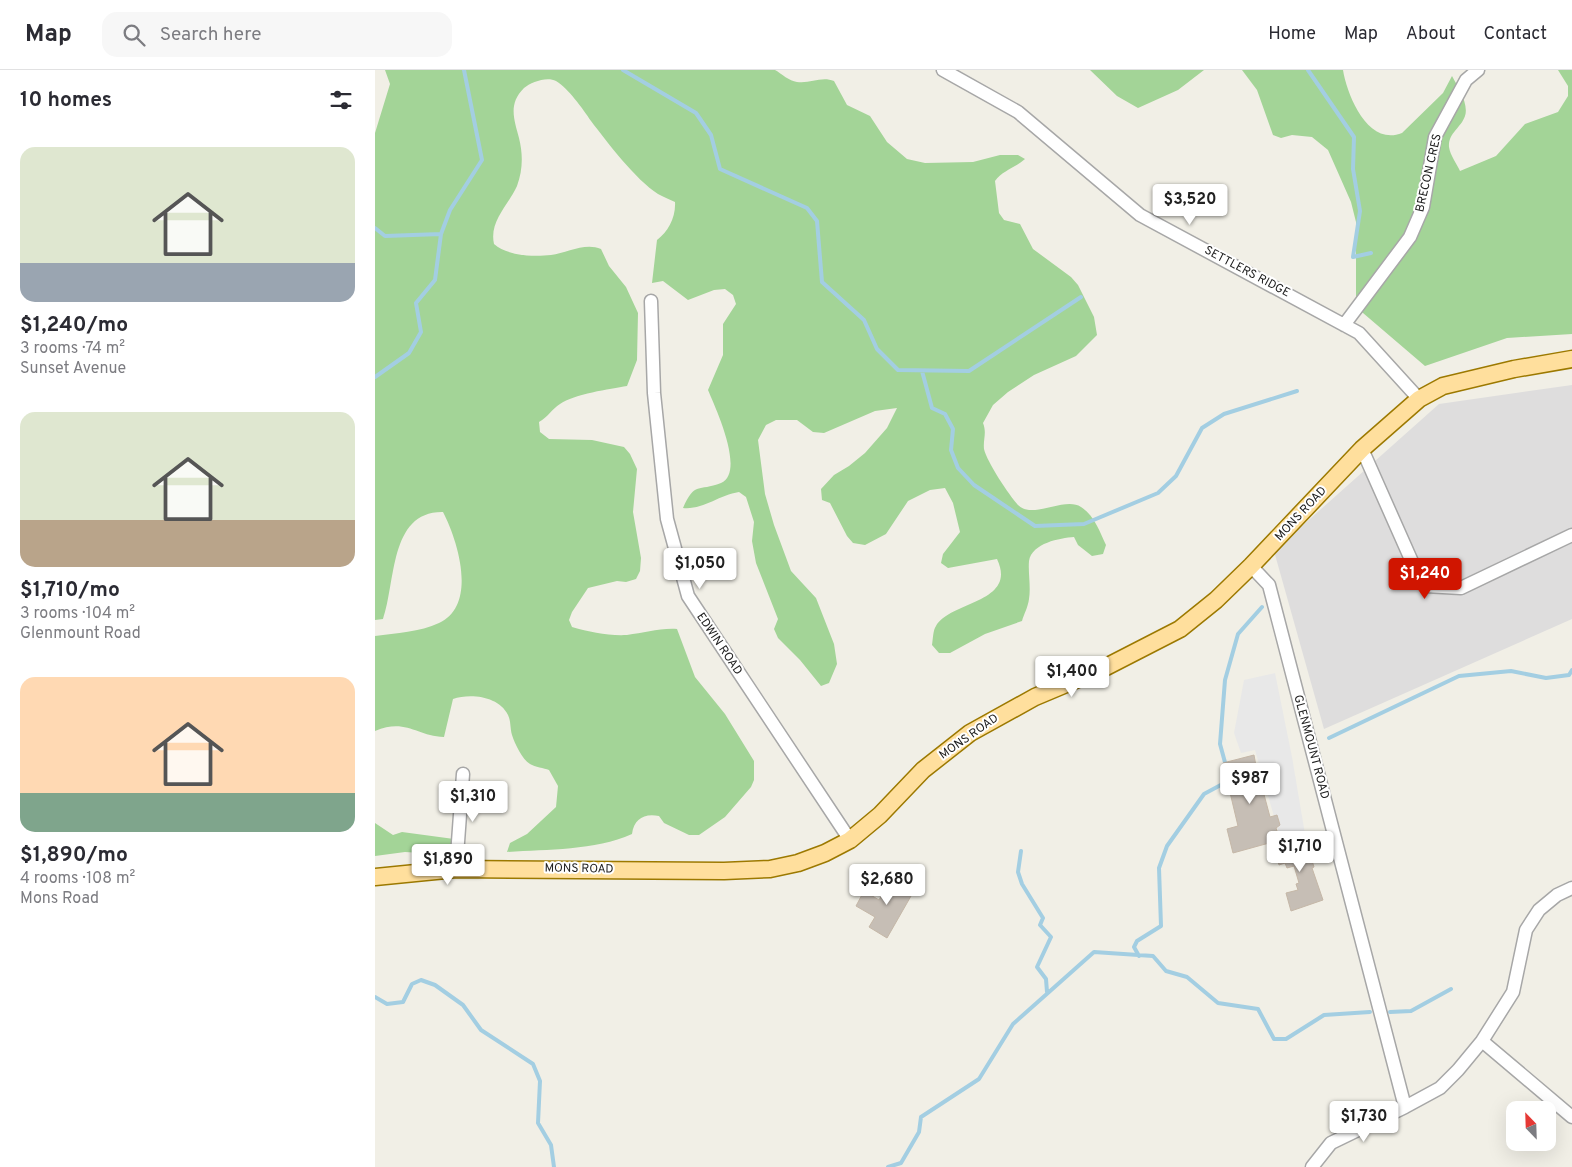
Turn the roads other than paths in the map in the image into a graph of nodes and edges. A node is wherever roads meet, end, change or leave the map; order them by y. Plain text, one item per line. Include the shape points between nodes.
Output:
1 (943, 70) edge
2 (1478, 70) edge
3 (651, 301) dead end
4 (1344, 325) junction
5 (1572, 359) edge
6 (1419, 399) junction
7 (1362, 449) junction
8 (1572, 535) edge
9 (1251, 566) junction
10 (463, 774) dead end
11 (850, 840) junction
12 (456, 869) junction
13 (375, 877) edge
14 (1572, 888) edge
15 (1482, 1041) junction
16 (1405, 1108) junction
17 (1572, 1117) edge
18 (1312, 1167) edge

1 - 4 street, SETTLERS RIDGE via 1018,112 1140,215
2 - 4 street, BRECON CRES via 1466,80 1435,137 1423,207 1410,237
3 - 11 street, EDWIN ROAD via 654,393 667,519 688,596
4 - 6 street, SETTLERS RIDGE via 1359,333
5 - 6 main road, MONS ROAD via 1443,386
6 - 7 main road, MONS ROAD
7 - 8 street via 1425,586 1461,588
7 - 9 main road, MONS ROAD
9 - 11 main road, MONS ROAD via 1180,629 1104,668 1035,698 970,733 923,770 880,815
9 - 16 street, GLENMOUNT ROAD via 1269,585
10 - 12 street
11 - 12 main road, MONS ROAD via 798,863 770,869
12 - 13 main road, MONS ROAD
14 - 15 street via 1539,910 1526,930 1513,992
15 - 16 street via 1440,1088
15 - 17 street
16 - 18 street via 1331,1143

